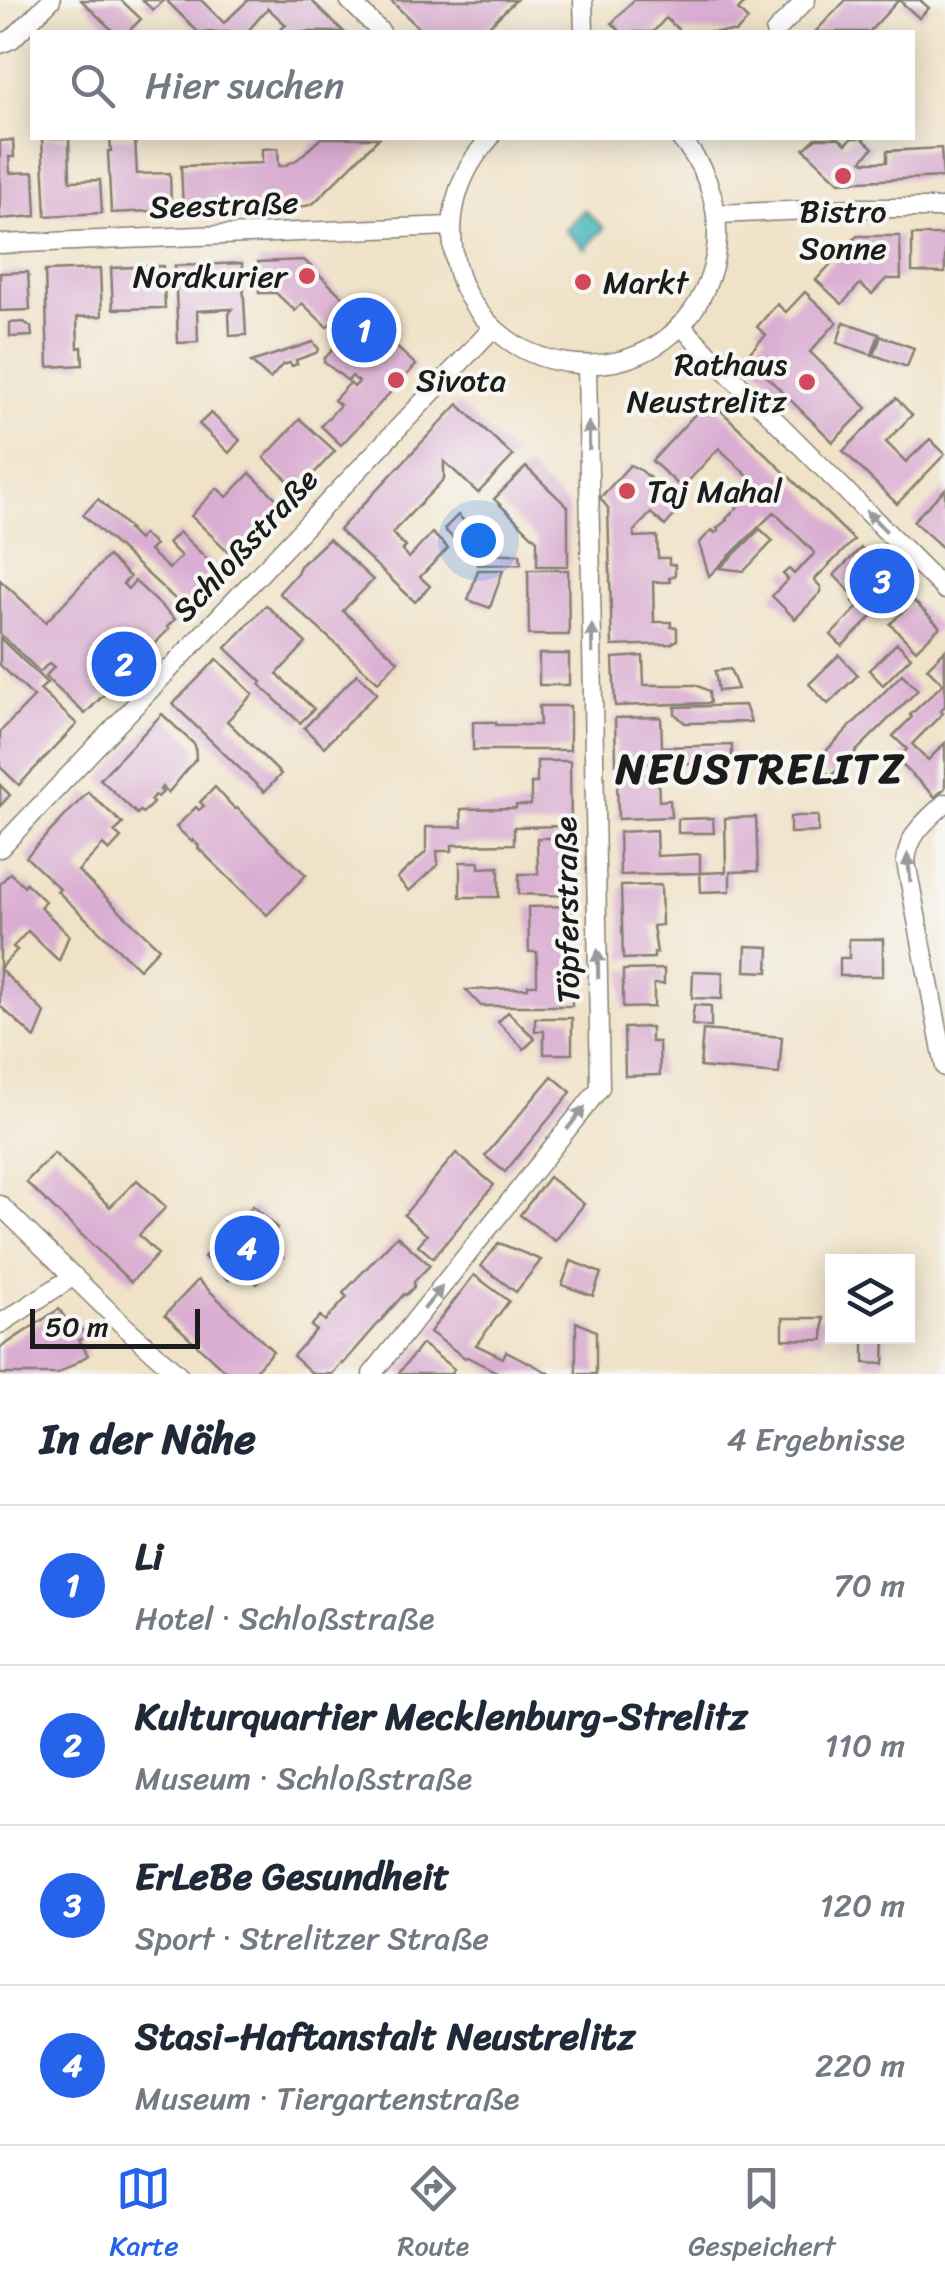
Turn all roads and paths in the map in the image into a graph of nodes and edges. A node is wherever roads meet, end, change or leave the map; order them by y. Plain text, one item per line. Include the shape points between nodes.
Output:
1 (51, 0) edge
2 (348, 0) edge
3 (584, 0) edge
4 (806, 0) edge
5 (378, 30) edge
6 (584, 30) edge
7 (777, 30) edge
8 (0, 44) edge
9 (487, 140) edge
10 (682, 140) edge
11 (945, 208) edge
12 (718, 214) junction
13 (451, 226) junction
14 (0, 244) edge
15 (680, 326) junction
16 (493, 328) junction
17 (587, 365) junction
18 (945, 590) edge
19 (945, 803) edge
20 (0, 848) edge
21 (945, 1067) edge
22 (0, 1205) edge
23 (74, 1276) junction
24 (0, 1324) edge
25 (178, 1374) edge
26 (372, 1374) edge

1 - 8 street
2 - 5 street
3 - 6 street
4 - 7 street
9 - 13 street via 458,188
10 - 12 street via 704,170
11 - 12 street
12 - 15 street via 708,286
13 - 14 street, Seestraße
13 - 16 street via 462,282
15 - 17 street via 628,358
18 -> 15 street
16 - 17 street via 537,356
16 - 20 street, Schloßstraße
26 -> 17 street, Töpferstraße via 600,1088
21 -> 19 street via 906,862 914,835
22 - 23 street
23 - 24 street
23 - 25 street

